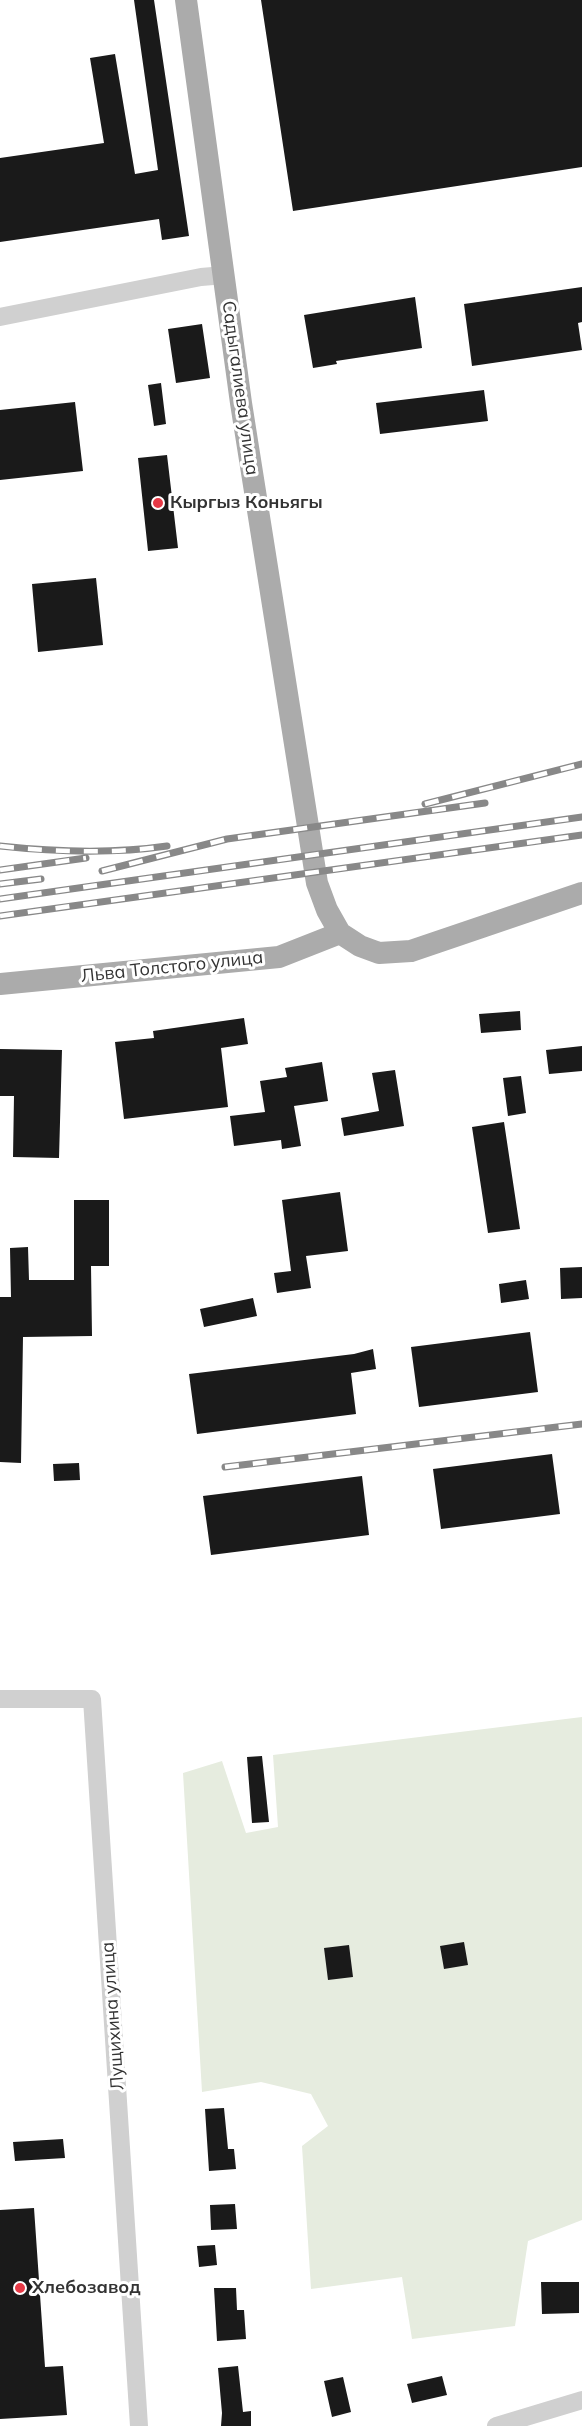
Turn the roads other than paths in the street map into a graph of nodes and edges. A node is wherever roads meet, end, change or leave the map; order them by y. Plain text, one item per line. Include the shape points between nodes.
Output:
1 (186, 0) edge
2 (225, 275) junction
3 (0, 317) edge
4 (582, 892) edge
5 (340, 933) junction
6 (0, 984) edge
7 (0, 1699) edge
8 (582, 2400) edge
9 (543, 2418) edge
10 (138, 2426) edge
11 (496, 2426) edge

1 - 2 main road, Садыгалиева улица
2 - 3 street
2 - 5 main road, Садыгалиева улица via 241,403 317,883
4 - 5 main road via 411,951 379,953
5 - 6 main road, Льва Толстого улица via 279,957
7 - 10 street, Лущихина улица via 92,1699
8 - 9 street
9 - 11 street

